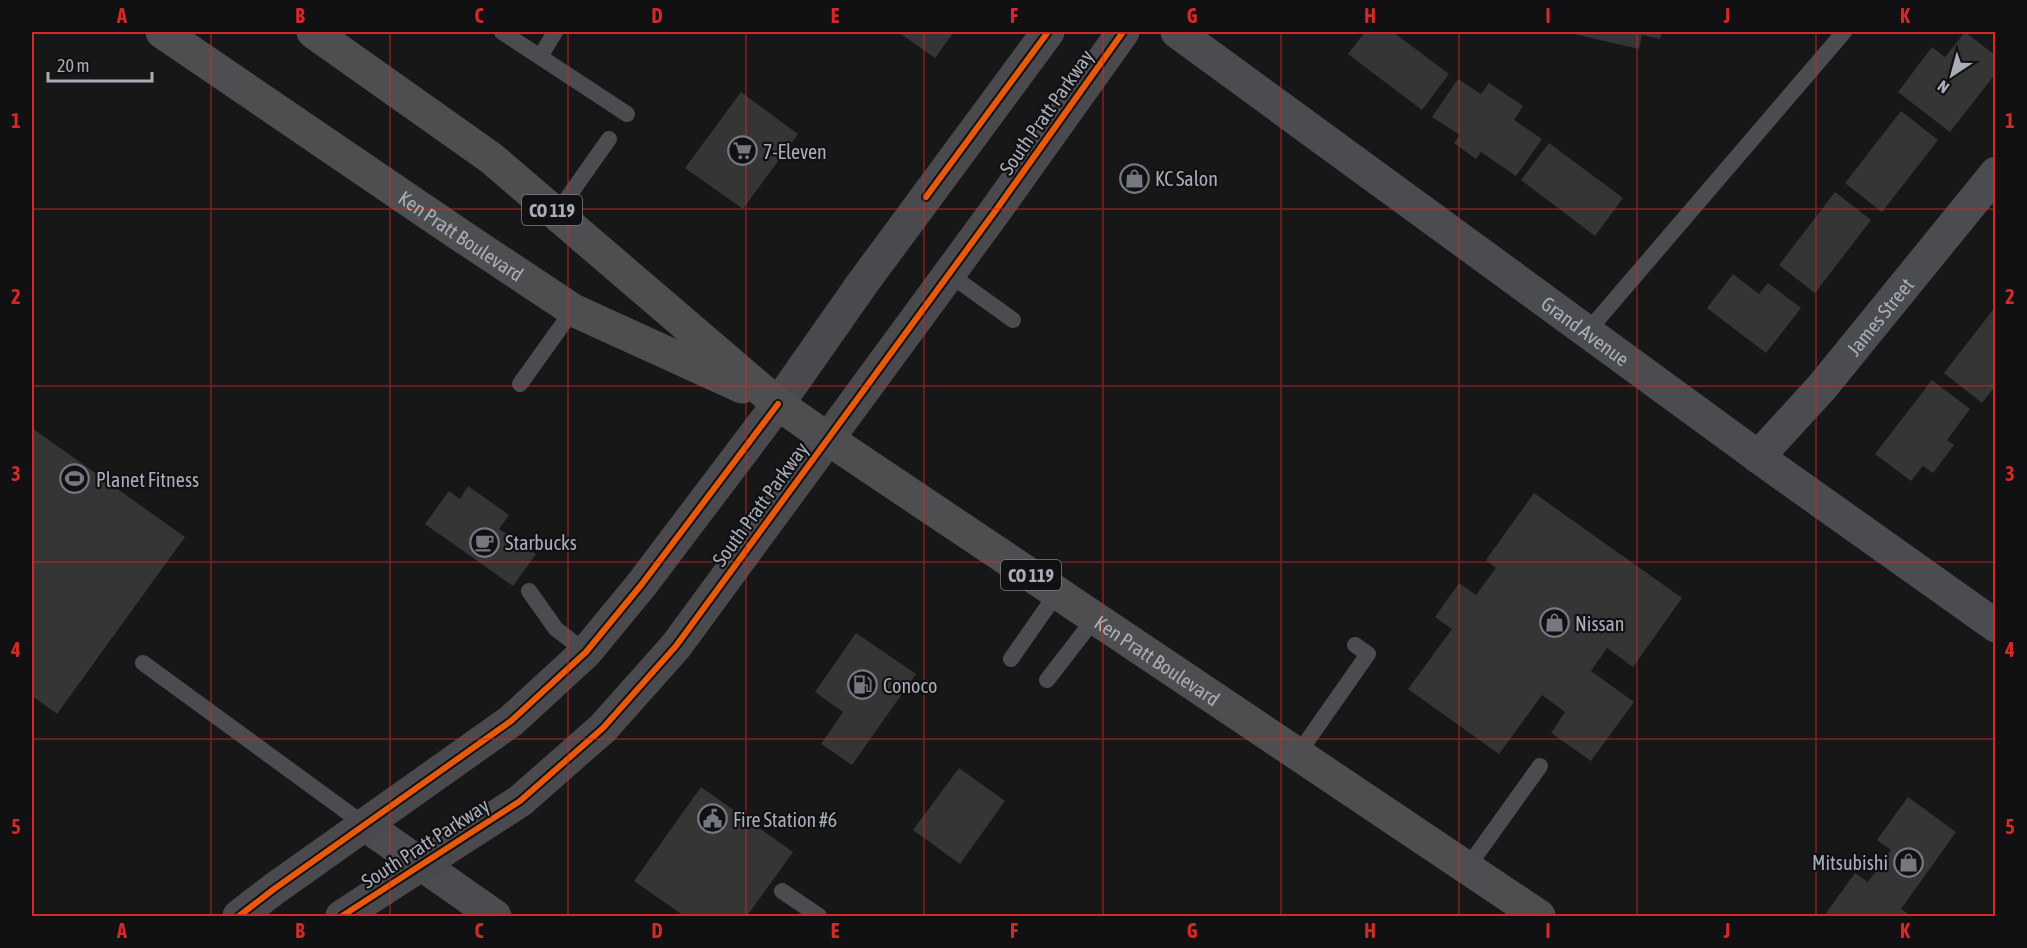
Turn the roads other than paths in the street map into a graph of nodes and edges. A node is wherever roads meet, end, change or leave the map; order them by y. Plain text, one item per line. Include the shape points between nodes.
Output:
1 (162, 32) edge
2 (314, 32) edge
3 (502, 32) edge
4 (555, 32) edge
5 (1048, 32) edge
6 (1123, 32) edge
7 (1177, 32) edge
8 (1844, 32) edge
9 (540, 57) junction
10 (627, 114) dead end
11 (609, 139) dead end
12 (1995, 173) edge
13 (556, 214) junction
14 (949, 274) junction
15 (573, 310) junction
16 (1013, 321) dead end
17 (1587, 332) junction
18 (520, 384) dead end
19 (778, 404) junction
20 (828, 439) junction
21 (1758, 457) junction
22 (529, 591) dead end
23 (1057, 593) junction
24 (1095, 618) junction
25 (1995, 626) edge
26 (1355, 645) dead end
27 (586, 652) junction
28 (1011, 659) dead end
29 (143, 663) dead end
30 (1047, 680) dead end
31 (1298, 754) junction
32 (1540, 766) dead end
33 (365, 825) junction
34 (422, 865) junction
35 (1467, 868) junction
36 (782, 891) dead end
37 (239, 916) edge
38 (342, 916) edge
39 (495, 916) edge
40 (819, 916) edge
41 (1539, 916) edge

1 - 15 highway, Ken Pratt Boulevard / CO 119
2 - 13 highway, Ken Pratt Boulevard / CO 119 via 491,158
3 - 9 lane
4 - 9 lane
5 - 19 main road
6 - 14 main road, South Pratt Parkway
7 - 17 street, Grand Avenue
8 - 17 lane
9 - 10 lane
11 - 13 lane
12 - 21 street, James Street via 1822,387
13 - 19 highway, Ken Pratt Boulevard / CO 119
14 - 16 lane
14 - 20 main road, South Pratt Parkway
15 - 18 lane
15 - 19 highway, Ken Pratt Boulevard / CO 119
17 - 21 street, Grand Avenue
19 - 20 highway, Ken Pratt Boulevard / CO 119
19 - 27 main road
20 - 23 highway, Ken Pratt Boulevard / CO 119
20 - 34 main road, South Pratt Parkway via 676,646 603,729 520,801
21 - 25 street, Grand Avenue
22 - 27 lane via 556,629
23 - 24 highway, Ken Pratt Boulevard / CO 119
23 - 28 lane
24 - 30 lane
24 - 31 highway, Ken Pratt Boulevard / CO 119
26 - 31 lane via 1368,654
27 - 33 main road via 511,721
29 - 33 lane
31 - 35 highway, Ken Pratt Boulevard / CO 119
32 - 35 lane
33 - 34 street
33 - 37 main road
34 - 38 main road, South Pratt Parkway
34 - 39 street
35 - 41 highway, Ken Pratt Boulevard / CO 119
36 - 40 lane

